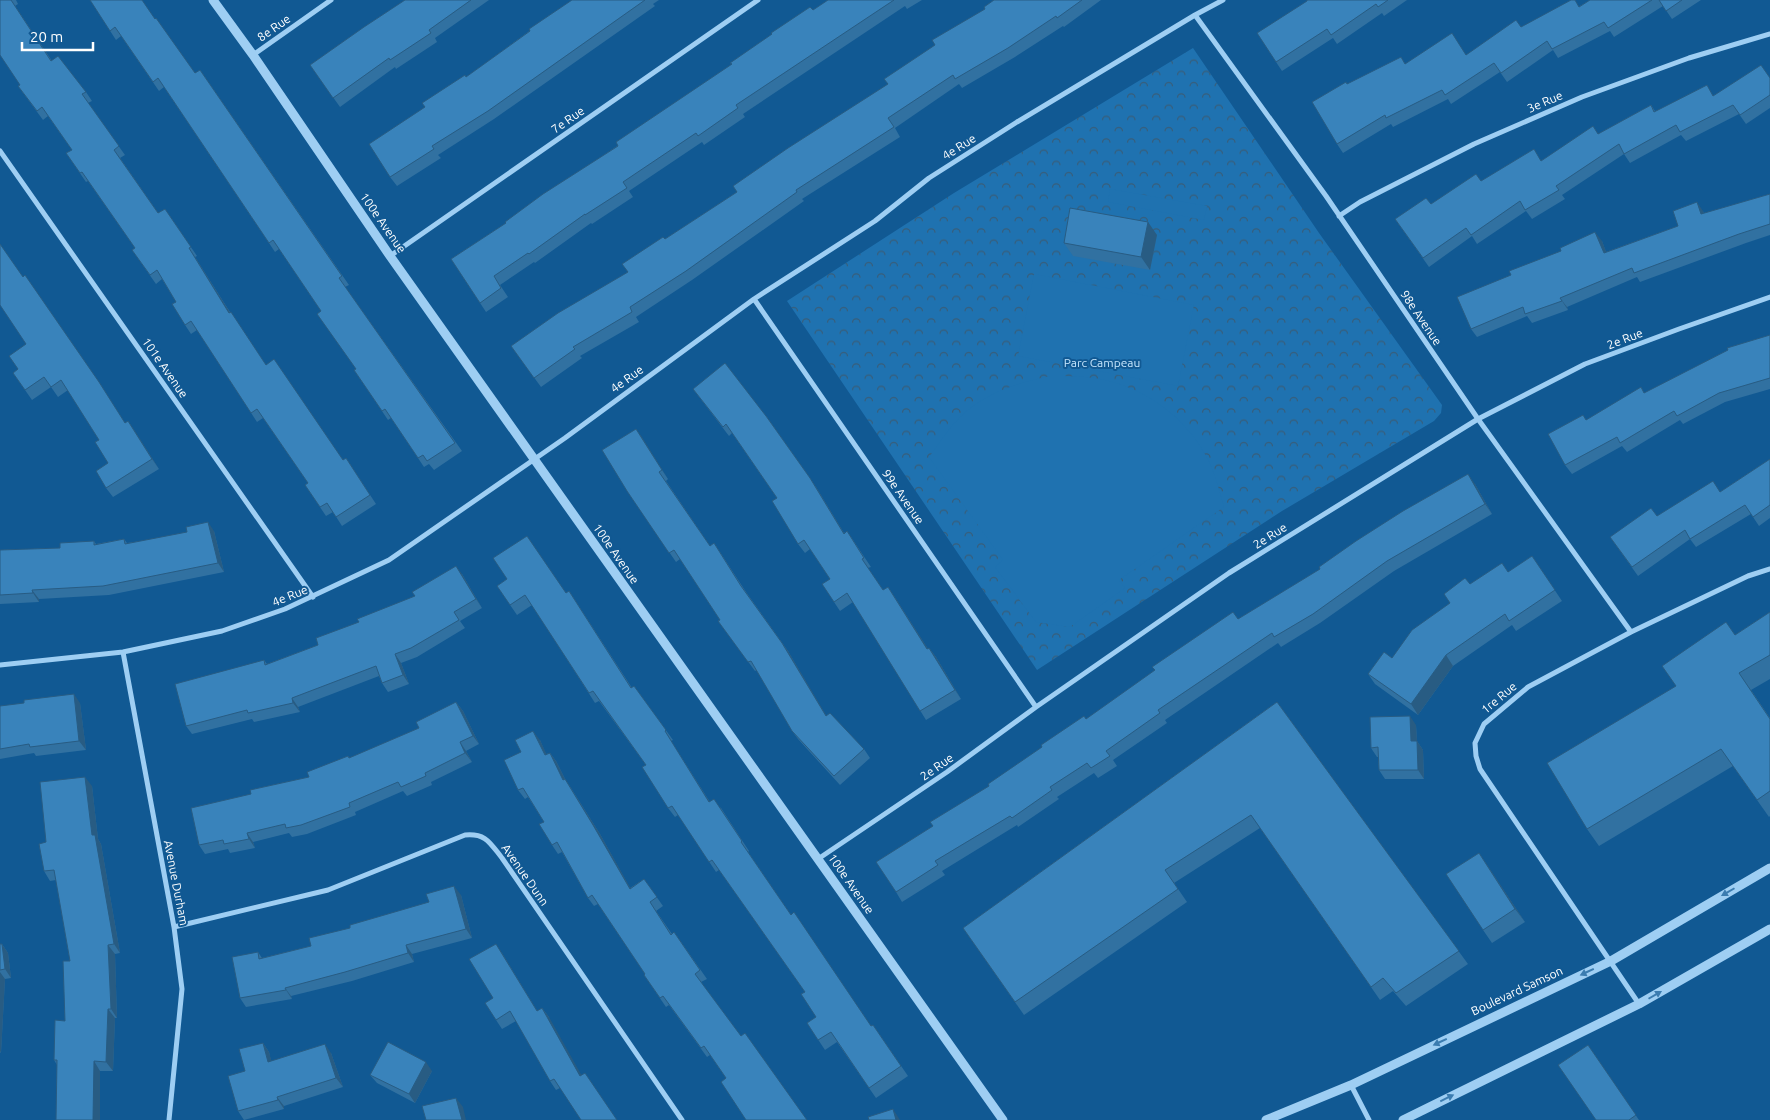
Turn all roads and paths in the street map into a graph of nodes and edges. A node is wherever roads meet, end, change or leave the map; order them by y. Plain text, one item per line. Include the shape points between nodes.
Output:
1 (213, 0) edge
2 (331, 0) edge
3 (758, 0) edge
4 (1223, 0) edge
5 (1195, 15) junction
6 (1770, 34) edge
7 (253, 55) junction
8 (0, 151) edge
9 (1340, 216) junction
10 (390, 256) junction
11 (1770, 297) edge
12 (754, 298) junction
13 (1478, 419) junction
14 (534, 459) junction
15 (1770, 569) edge
16 (313, 598) junction
17 (1631, 632) junction
18 (123, 652) junction
19 (0, 665) edge
20 (1036, 707) junction
21 (818, 859) junction
22 (1770, 868) edge
23 (174, 927) junction
24 (1770, 929) edge
25 (1611, 961) junction
26 (1640, 1004) junction
27 (1351, 1085) junction
28 (169, 1120) edge
29 (682, 1120) edge
30 (1003, 1120) edge
31 (1266, 1120) edge
32 (1369, 1120) edge
33 (1403, 1120) edge

1 - 7 street, 100e Avenue
2 - 7 street, 8e Rue
3 - 10 street, 7e Rue
4 - 5 street, 4e Rue
5 - 9 street, 98e Avenue
5 - 12 street, 4e Rue via 929,178 875,222
6 - 9 street, 3e Rue via 1690,58 1582,97 1474,144 1360,202
7 - 10 street, 100e Avenue
8 - 16 street, 101e Avenue
9 - 13 street, 98e Avenue
10 - 14 street, 100e Avenue
11 - 13 street, 2e Rue via 1585,364
12 - 14 street, 4e Rue
12 - 20 street, 99e Avenue
13 - 17 street, 98e Avenue
13 - 20 street, 2e Rue via 1229,573
14 - 16 street, 4e Rue via 389,560
14 - 21 street, 100e Avenue
15 - 17 street, 1re Rue via 1748,576
16 - 18 street, 4e Rue via 222,631
17 - 25 street, 1re Rue via 1528,687 1484,724 1475,743 1480,769
18 - 19 street, 4e Rue
18 - 23 street, Avenue Durham
20 - 21 street, 2e Rue
21 - 30 street, 100e Avenue
22 -> 25 street, Boulevard Samson
23 - 28 street, Avenue Durham via 182,989
23 - 29 street, Avenue Dunn via 328,890 465,835 483,836 502,858
26 -> 24 street
25 - 26 street, 1re Rue
25 -> 27 street, Boulevard Samson
33 -> 26 street
27 - 31 street, Boulevard Samson
27 - 32 street

